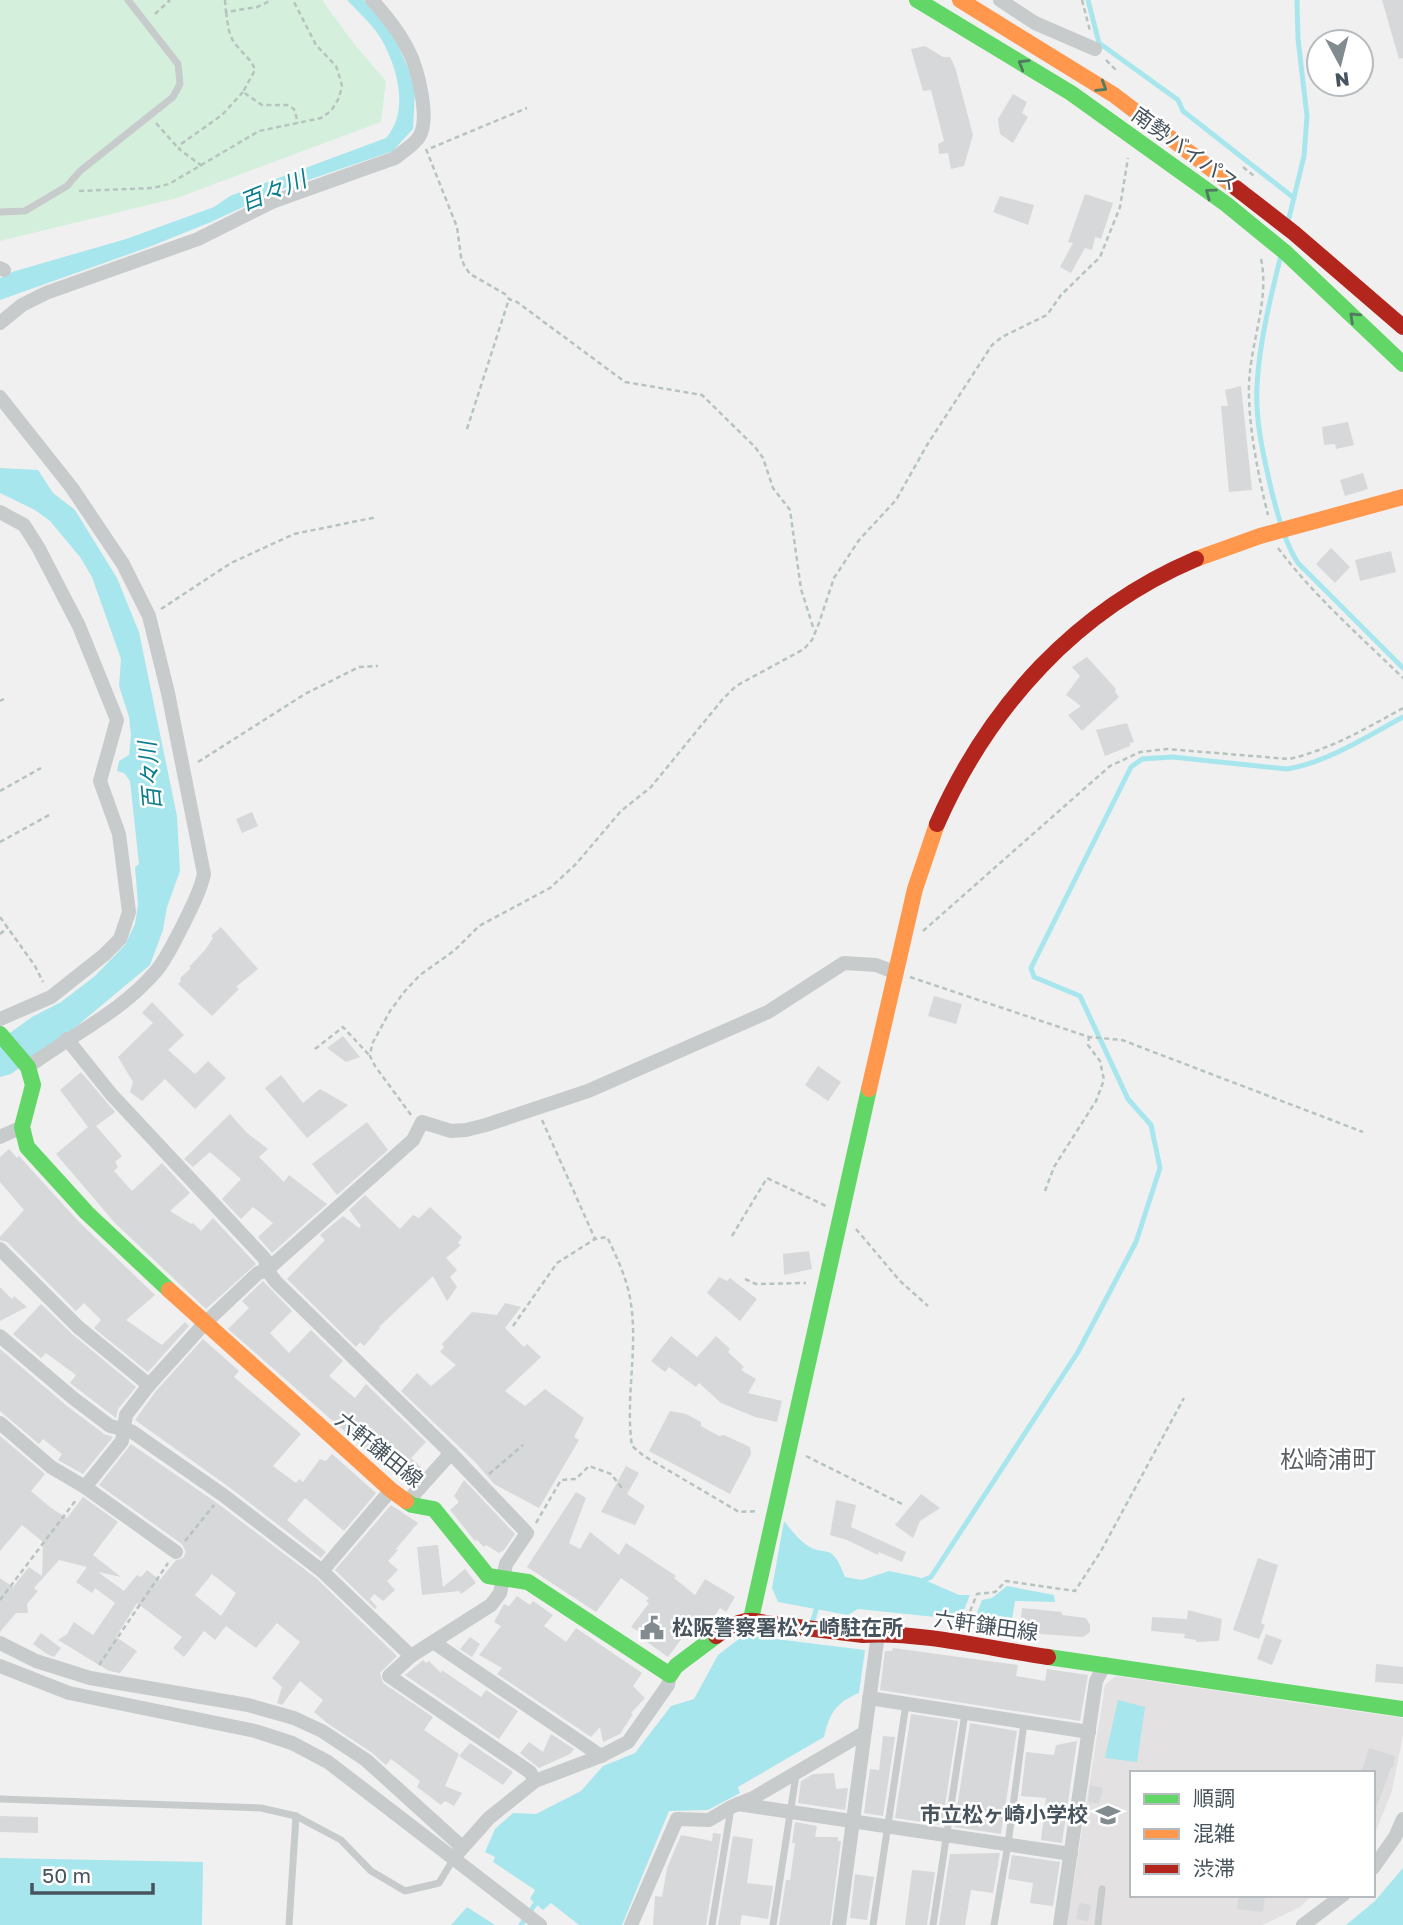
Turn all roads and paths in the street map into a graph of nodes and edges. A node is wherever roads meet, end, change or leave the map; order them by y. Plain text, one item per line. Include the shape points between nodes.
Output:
1 (128, 0) edge
2 (170, 0) edge
3 (225, 0) edge
4 (272, 0) edge
5 (293, 0) edge
6 (372, 0) edge
7 (917, 0) edge
8 (960, 0) edge
9 (1000, 0) edge
10 (226, 12) junction
11 (147, 23) junction
12 (1095, 50) dead end
13 (243, 92) junction
14 (527, 108) dead end
15 (151, 117) junction
16 (298, 123) junction
17 (410, 146) junction
18 (179, 149) junction
19 (428, 150) junction
20 (1138, 165) dead end
21 (202, 166) junction
22 (67, 186) junction
23 (0, 212) edge
24 (1252, 251) dead end
25 (509, 299) junction
26 (0, 323) edge
27 (1403, 327) edge
28 (1403, 365) edge
29 (0, 397) edge
30 (467, 429) dead end
31 (1403, 496) edge
32 (0, 512) edge
33 (377, 517) dead end
34 (1273, 534) junction
35 (149, 616) junction
36 (815, 631) junction
37 (378, 667) dead end
38 (1403, 678) edge
39 (1403, 708) edge
40 (41, 768) dead end
41 (183, 779) junction
42 (0, 791) edge
43 (51, 814) dead end
44 (0, 842) edge
45 (0, 917) edge
46 (8, 927) junction
47 (0, 934) edge
48 (902, 940) junction
49 (894, 972) junction
50 (51, 997) junction
51 (0, 1019) edge
52 (0, 1034) edge
53 (1090, 1037) junction
54 (67, 1039) junction
55 (315, 1049) dead end
56 (370, 1056) junction
57 (28, 1067) junction
58 (536, 1107) junction
59 (422, 1122) junction
60 (22, 1127) junction
61 (1363, 1132) dead end
62 (0, 1138) edge
63 (1045, 1191) dead end
64 (595, 1239) junction
65 (0, 1249) edge
66 (267, 1270) junction
67 (745, 1279) dead end
68 (824, 1284) junction
69 (204, 1324) junction
70 (513, 1326) dead end
71 (0, 1336) edge
72 (149, 1385) junction
73 (1184, 1398) dead end
74 (0, 1423) edge
75 (124, 1429) junction
76 (523, 1445) dead end
77 (788, 1447) junction
78 (452, 1452) junction
79 (480, 1484) junction
80 (85, 1488) junction
81 (622, 1488) dead end
82 (391, 1490) junction
83 (223, 1494) junction
84 (407, 1502) junction
85 (902, 1504) dead end
86 (775, 1506) junction
87 (527, 1533) junction
88 (176, 1552) junction
89 (322, 1571) junction
90 (503, 1580) junction
91 (0, 1600) edge
92 (758, 1621) junction
93 (871, 1634) junction
94 (934, 1640) junction
95 (433, 1642) junction
96 (0, 1643) edge
97 (411, 1656) junction
98 (1105, 1664) junction
99 (0, 1666) edge
100 (670, 1675) junction
101 (90, 1678) junction
102 (869, 1698) junction
103 (906, 1704) junction
104 (1403, 1709) edge
105 (965, 1713) junction
106 (1024, 1722) junction
107 (1089, 1732) junction
108 (864, 1733) junction
109 (601, 1756) junction
110 (797, 1771) junction
111 (535, 1780) junction
112 (0, 1799) edge
113 (735, 1806) junction
114 (790, 1812) junction
115 (296, 1816) junction
116 (1403, 1819) edge
117 (852, 1821) junction
118 (888, 1826) junction
119 (947, 1835) junction
120 (1008, 1844) junction
121 (458, 1852) junction
122 (1070, 1854) junction
123 (1375, 1865) edge
124 (1102, 1889) dead end
125 (1340, 1897) edge
126 (1063, 1924) edge
127 (289, 1925) edge
128 (540, 1925) edge
129 (631, 1925) edge
130 (712, 1925) edge
131 (773, 1925) edge
132 (839, 1925) edge
133 (873, 1925) edge
134 (933, 1925) edge
135 (994, 1925) edge
136 (1098, 1925) edge
137 (1303, 1925) edge

1 - 11 lane
2 - 11 path
3 - 10 path
4 - 10 path
5 - 16 path via 316,45 336,66 342,86 331,111
6 - 17 street via 409,50 424,102 420,136
28 -> 7 main road, 南勢バイパス via 1286,253 1226,204 1071,93
8 -> 27 main road, 南勢バイパス via 1114,95 1294,233
9 - 12 street via 1035,23
10 - 13 path via 234,44 255,70
11 - 15 lane via 178,64 180,84
13 - 16 path via 262,105 287,105 294,109
13 - 18 path
14 - 19 path
15 - 18 path
15 - 22 lane
16 - 21 path via 259,131
17 - 19 path
17 - 26 street via 395,158 272,202 198,239 46,293 22,304
18 - 21 path
19 - 25 path via 457,227 464,265 470,274
20 - 36 path via 1128,158 1120,207 1100,257 1047,315 992,345 896,500 859,540 834,578
21 - 22 path via 153,188 85,191
22 - 23 lane via 25,211
24 - 34 path via 1262,260 1261,310 1250,373 1251,409 1256,461
25 - 30 path
25 - 36 path via 625,382 702,395 755,447 773,488 790,510 801,589
29 - 35 street via 72,488 123,564
31 - 34 main road
32 - 50 street via 24,525 38,547 79,626 117,720 100,781 118,834 130,912 120,939
33 - 35 path via 294,534 230,563
34 - 38 path via 1293,567
34 - 48 main road via 1214,551 1143,584 1041,664 1004,707 960,773 930,839
35 - 41 street
36 - 56 path via 804,649 736,686 651,787 621,811 550,888 479,926 420,975 390,1011
37 - 41 path via 359,667 305,694 199,760 191,776
39 - 48 path via 1330,746 1289,759 1167,749 1140,752 1110,766 915,939
40 - 42 path
41 - 54 street via 204,874 198,898 155,971 117,1006
43 - 44 path
45 - 46 path
46 - 47 path
46 - 50 path
48 - 49 main road
49 - 53 path
49 - 58 street via 876,965 844,963 768,1012 588,1090
49 - 68 main road
50 - 51 street
52 - 57 main road
53 - 61 path via 1122,1040
53 - 63 path via 1088,1045 1100,1061 1104,1080
54 - 57 street
54 - 66 street via 111,1094 265,1259
55 - 56 path via 343,1027
56 - 59 path via 411,1116
57 - 60 main road via 33,1085
58 - 59 street via 466,1130 451,1131
58 - 64 path
59 - 66 street via 413,1140
60 - 62 street
60 - 69 main road, 六軒鎌田線 via 27,1147 88,1213
64 - 70 path via 557,1263
64 - 86 path via 607,1237 631,1303 632,1446 738,1512
65 - 72 street via 78,1327
66 - 69 street via 258,1273
66 - 78 street
67 - 68 path via 755,1284
68 - 77 main road
69 - 72 street
69 - 82 main road, 六軒鎌田線
71 - 75 street via 72,1398 110,1426
72 - 75 street via 126,1415
73 - 94 path via 1075,1591 1006,1581 995,1592 977,1594 965,1624 937,1631
74 - 80 street via 51,1468
75 - 80 street via 122,1441
75 - 83 street
76 - 79 path
77 - 85 path
77 - 86 main road
78 - 79 street
78 - 84 street
79 - 87 street
80 - 88 street
80 - 91 path
81 - 87 path via 611,1474 589,1466 576,1479 561,1480
82 - 84 main road, 六軒鎌田線
82 - 89 street
83 - 88 path
83 - 89 street
84 - 90 main road, 六軒鎌田線 via 434,1508 488,1576
86 - 92 main road
87 - 90 street via 506,1564
88 - 101 path
89 - 97 street
90 - 95 street via 491,1605
90 - 100 main road, 六軒鎌田線 via 528,1582
92 - 93 main road, 六軒鎌田線
92 - 100 main road via 730,1626
93 - 94 main road, 六軒鎌田線
93 - 102 street
94 - 98 main road, 六軒鎌田線
95 - 97 street
95 - 109 street
96 - 101 street via 36,1661
97 - 111 street via 390,1676 530,1772
98 - 104 main road, 六軒鎌田線
98 - 107 street via 1096,1681
99 - 121 street via 69,1693 255,1731 292,1743 328,1762
100 - 109 street via 668,1685 628,1742
101 - 121 street via 272,1710 310,1725 366,1760
102 - 103 street
102 - 108 street
103 - 105 street
103 - 118 lane
105 - 106 street
105 - 119 lane
106 - 107 street
106 - 120 lane
107 - 122 street
108 - 110 street
108 - 117 street
109 - 111 street
110 - 113 street
110 - 114 lane
111 - 121 street via 489,1818
112 - 115 lane via 261,1808
113 - 114 street
113 - 129 street via 709,1820 677,1819
113 - 130 lane
114 - 117 street
114 - 131 lane
115 - 121 lane via 341,1840 371,1871 405,1891 439,1883
115 - 127 lane
116 - 123 street
117 - 118 street
117 - 132 street
118 - 119 street
118 - 133 lane
119 - 120 street
119 - 134 lane
120 - 122 street
120 - 135 lane
121 - 128 street
122 - 126 street
124 - 136 lane
125 - 137 street

